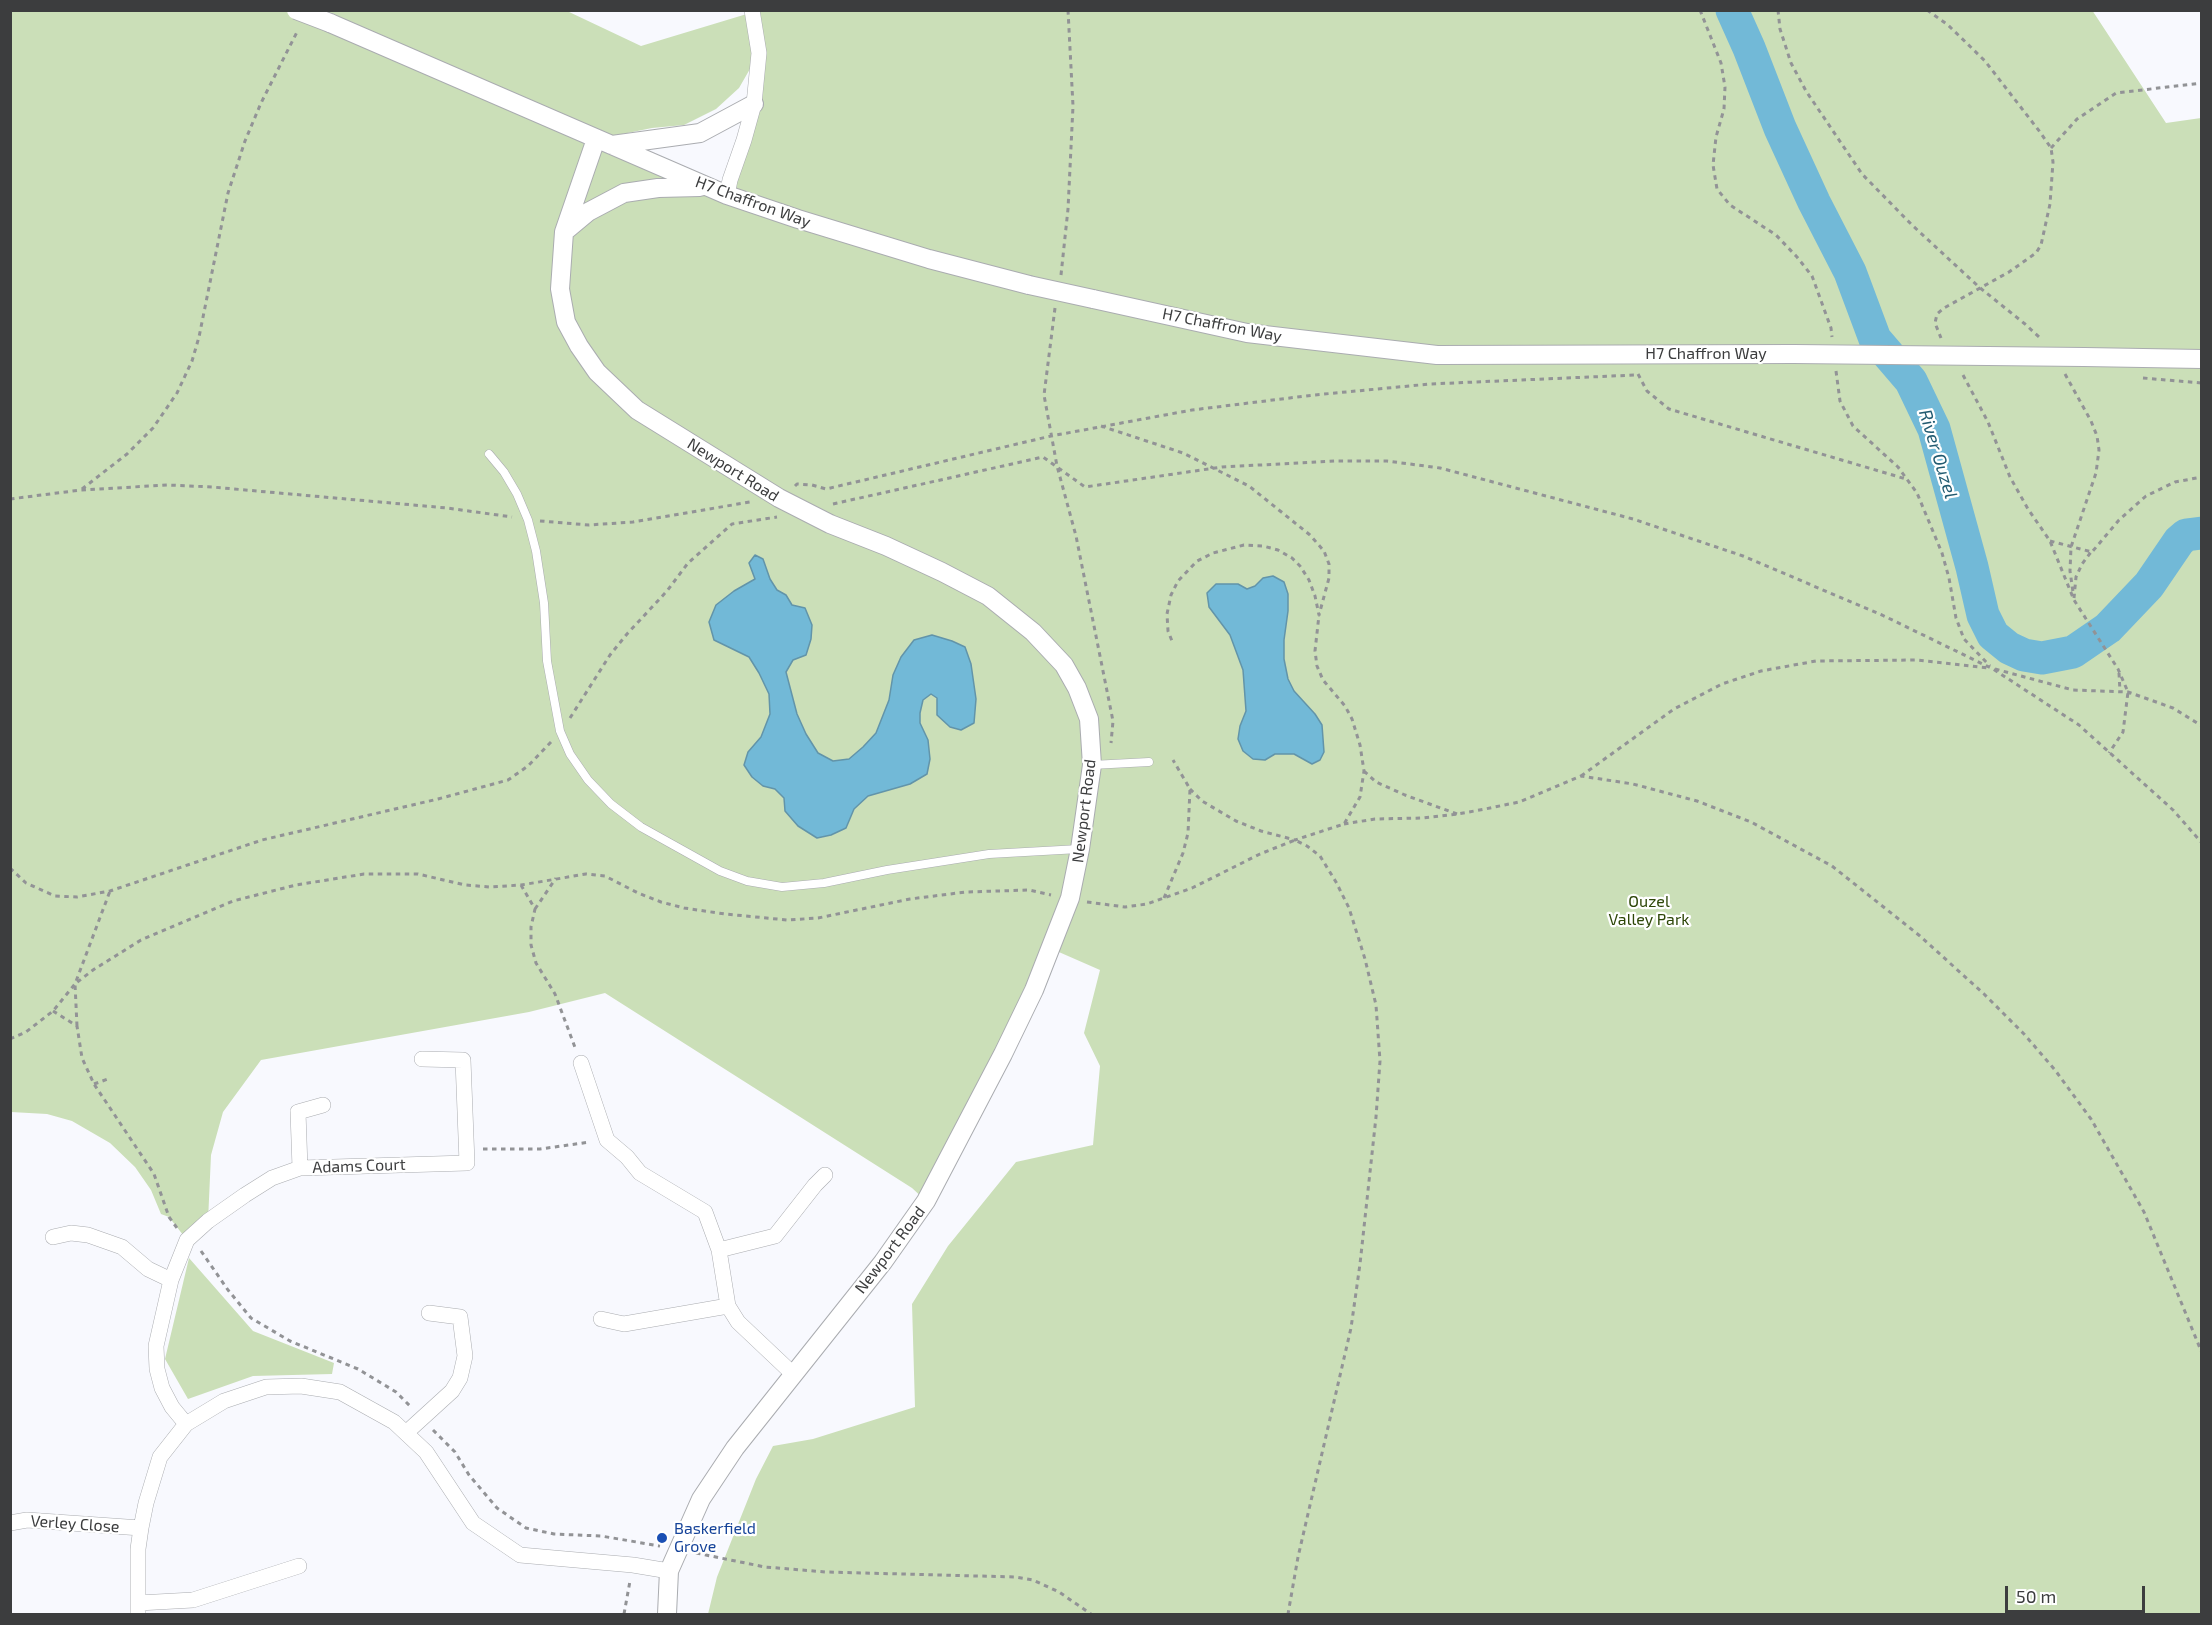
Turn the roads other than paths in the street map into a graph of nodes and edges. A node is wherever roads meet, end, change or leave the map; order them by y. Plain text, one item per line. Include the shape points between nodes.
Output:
1 (752, 10) edge
2 (299, 16) edge
3 (754, 104) junction
4 (604, 142) junction
5 (708, 187) junction
6 (727, 195) junction
7 (564, 232) junction
8 (2202, 359) edge
9 (489, 454) dead end
10 (1149, 762) dead end
11 (1100, 765) junction
12 (1080, 849) junction
13 (422, 1059) dead end
14 (581, 1063) road end
15 (322, 1105) dead end
16 (300, 1168) junction
17 (825, 1174) dead end
18 (53, 1237) dead end
19 (719, 1250) junction
20 (171, 1281) junction
21 (728, 1306) junction
22 (429, 1313) dead end
23 (601, 1319) dead end
24 (793, 1374) junction
25 (186, 1424) junction
26 (407, 1432) junction
27 (10, 1523) edge
28 (141, 1528) junction
29 (298, 1566) dead end
30 (669, 1571) junction
31 (138, 1609) edge
32 (667, 1614) edge

1 - 3 street via 759,53
2 - 4 street, H7 Chaffron Way, bridge via 330,23
3 - 4 street via 700,132
3 - 6 street
4 - 5 street, H7 Chaffron Way
4 - 7 street, Newport Road
5 - 6 street, H7 Chaffron Way
5 - 7 street via 624,193 588,212
6 - 8 street, H7 Chaffron Way, bridge via 929,259 1029,285 1246,333 1437,355
7 - 11 street, Newport Road via 560,289 566,322 597,372 637,410 778,498 988,596 1033,632 1064,665 1089,719
9 - 12 lane via 517,494 536,551 547,661 560,731 588,780 641,827 720,871 782,887 989,854
10 - 11 lane
11 - 12 street, Newport Road
12 - 24 street, Newport Road via 1070,898 1034,990 926,1201 883,1262
13 - 16 street, Adams Court via 463,1060 467,1163
14 - 19 street via 607,1140 640,1173 705,1212
15 - 16 street via 298,1112
16 - 20 street, Adams Court via 272,1178 208,1221 187,1240
17 - 19 street via 775,1236
18 - 20 street via 88,1235 122,1247 148,1269
19 - 21 street
20 - 25 street, Adams Court via 156,1346 157,1369 172,1407
21 - 23 street via 624,1324
21 - 24 street via 738,1322
22 - 26 street via 460,1317 465,1356 452,1391
24 - 30 street, Newport Road via 735,1448 702,1499
25 - 26 street via 224,1401 266,1387 301,1386 340,1392 371,1407
25 - 28 street via 160,1457
26 - 30 street via 426,1452 473,1523 520,1554
27 - 28 street, Verley Close via 27,1520
28 - 31 street
29 - 31 street via 193,1600
30 - 32 street, Newport Road

